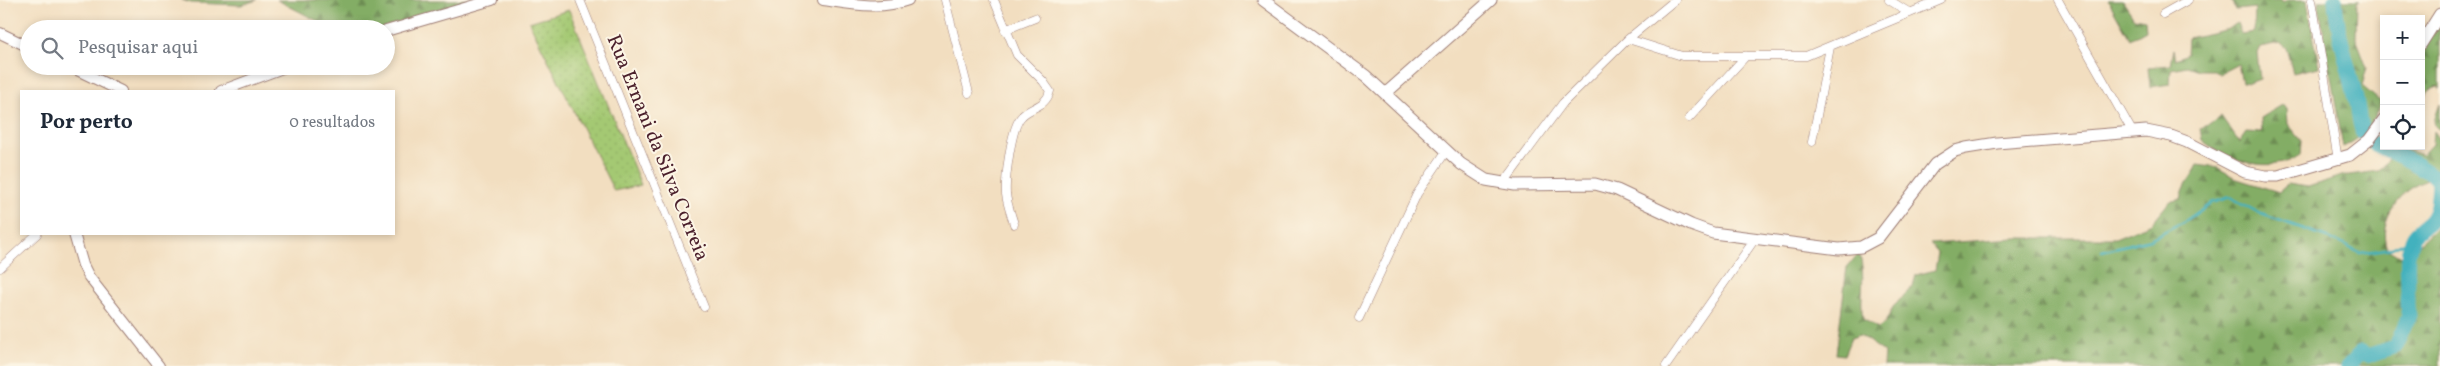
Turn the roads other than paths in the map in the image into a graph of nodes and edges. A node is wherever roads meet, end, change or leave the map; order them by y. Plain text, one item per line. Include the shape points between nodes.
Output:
1 (492, 0) edge
2 (580, 0) edge
3 (823, 0) edge
4 (908, 0) edge
5 (945, 0) edge
6 (994, 0) edge
7 (1263, 0) edge
8 (1491, 0) edge
9 (1675, 0) edge
10 (1889, 0) edge
11 (1941, 0) edge
12 (2058, 0) edge
13 (2188, 0) edge
14 (2312, 0) edge
15 (1910, 13) junction
16 (2163, 14) dead end
17 (2440, 14) edge
18 (1035, 18) dead end
19 (395, 27) edge
20 (1005, 30) junction
21 (1, 36) edge
22 (2425, 38) edge
23 (1628, 39) junction
24 (20, 43) edge
25 (1830, 47) junction
26 (1746, 56) junction
27 (88, 75) edge
28 (264, 75) edge
29 (119, 90) edge
30 (224, 90) edge
31 (969, 93) dead end
32 (1386, 93) junction
33 (1689, 118) dead end
34 (2380, 125) edge
35 (2132, 131) junction
36 (1812, 142) dead end
37 (1447, 150) junction
38 (2338, 160) junction
39 (1503, 184) junction
40 (1014, 224) dead end
41 (36, 235) edge
42 (74, 235) edge
43 (1755, 239) junction
44 (0, 268) edge
45 (704, 308) dead end
46 (1359, 318) dead end
47 (1668, 365) edge
48 (159, 366) edge

1 - 19 street
2 - 45 street, Rua Ernani da Silva Correia
3 - 4 street via 870,6
5 - 31 street
6 - 20 street
7 - 32 main road
8 - 32 main road
9 - 23 street
10 - 15 street
11 - 15 street
12 - 35 street
13 - 16 street
14 - 38 street
15 - 25 street
17 - 22 main road
18 - 20 street
20 - 40 street via 1017,55 1050,91 1046,101 1021,117 1014,132 1006,186
21 - 24 street
23 - 26 street via 1682,56
23 - 39 street via 1563,103
25 - 26 street via 1806,56
25 - 36 street
26 - 33 street
27 - 29 street
28 - 30 street
32 - 37 main road
34 - 38 main road via 2360,149
35 - 38 main road via 2171,136 2245,172 2265,176 2287,175
35 - 43 main road via 1982,145 1955,151 1926,173 1885,231 1861,247 1838,249
37 - 39 main road via 1478,176
37 - 46 street via 1417,194
39 - 43 main road via 1586,183 1606,186 1703,230
41 - 44 street
42 - 48 street via 89,277
43 - 47 street

